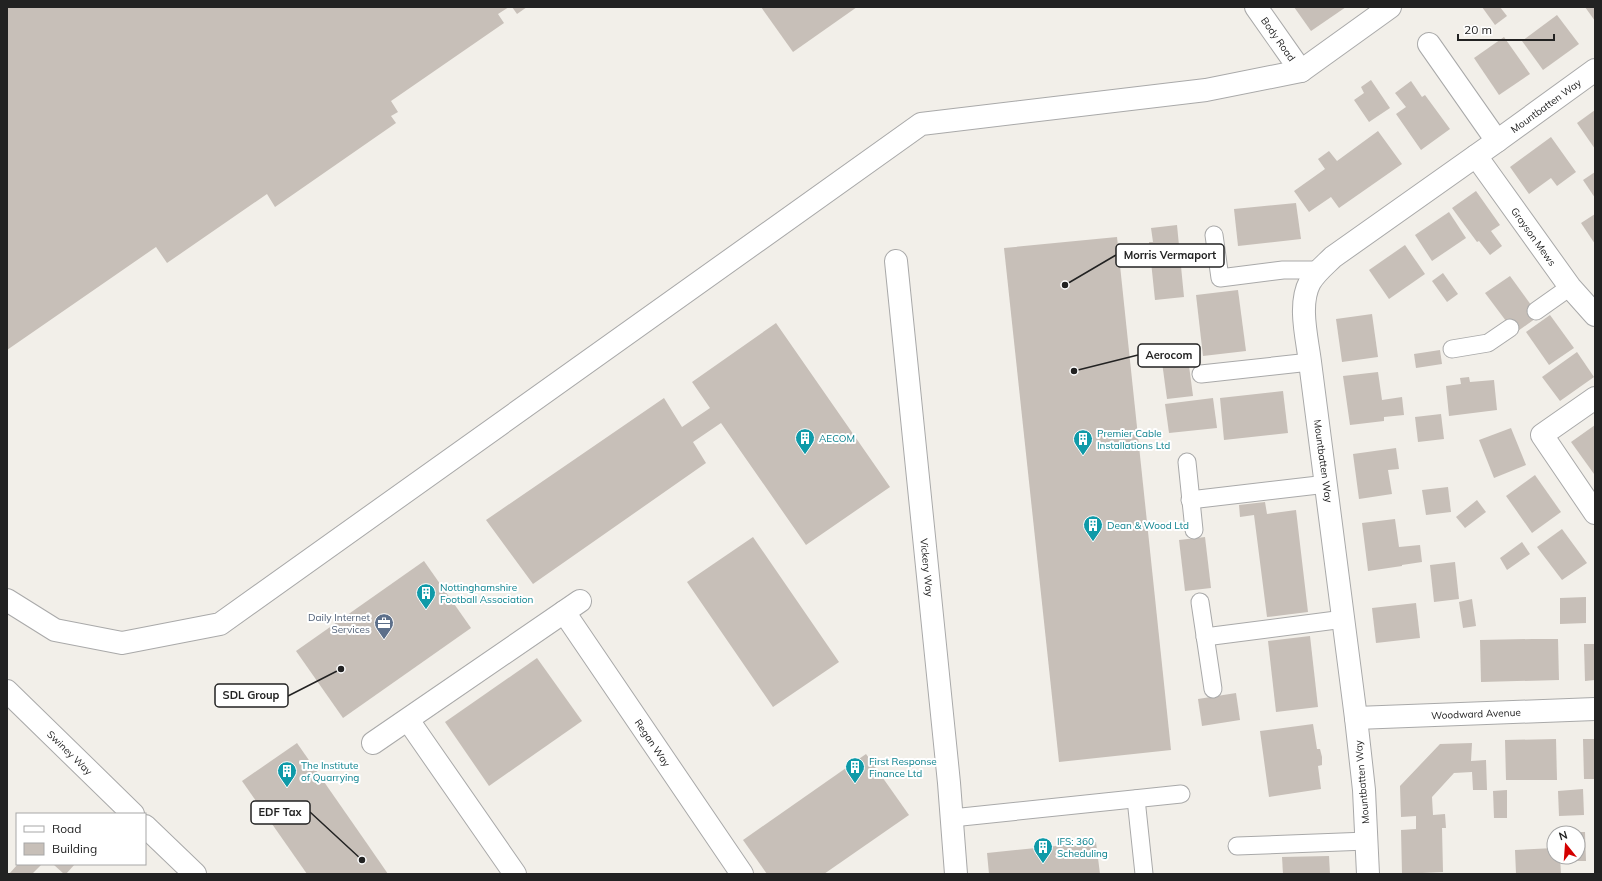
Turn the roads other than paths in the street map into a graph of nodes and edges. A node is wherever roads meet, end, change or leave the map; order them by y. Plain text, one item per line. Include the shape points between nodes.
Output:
1 (1256, 7) edge
2 (1390, 7) edge
3 (1429, 44) dead end
4 (1595, 70) edge
5 (1301, 71) junction
6 (1497, 141) junction
7 (1476, 156) junction
8 (1214, 235) dead end
9 (896, 261) dead end
10 (1319, 270) junction
11 (1570, 287) junction
12 (1536, 311) dead end
13 (1595, 315) edge
14 (1510, 328) dead end
15 (1452, 349) dead end
16 (1310, 362) junction
17 (1201, 374) dead end
18 (1595, 398) edge
19 (1187, 462) dead end
20 (1326, 484) junction
21 (1190, 500) junction
22 (1595, 513) edge
23 (1194, 530) dead end
24 (7, 600) edge
25 (1200, 602) dead end
26 (1344, 619) junction
27 (1205, 637) junction
28 (1212, 689) dead end
29 (7, 691) edge
30 (1595, 709) edge
31 (1356, 718) junction
32 (408, 720) junction
33 (373, 743) dead end
34 (1181, 794) dead end
35 (1136, 799) junction
36 (132, 813) edge
37 (952, 818) junction
38 (146, 827) edge
39 (1367, 841) junction
40 (1238, 846) dead end
41 (195, 874) edge
42 (515, 874) edge
43 (742, 874) edge
44 (956, 874) edge
45 (1144, 874) edge
46 (1368, 874) edge

1 - 5 street, Body Road
2 - 5 street
3 - 6 street
4 - 6 street, Mountbatten Way
5 - 24 street via 1206,90 921,124 220,624 122,643 55,630
6 - 7 street, Mountbatten Way
7 - 10 street, Mountbatten Way via 1333,257
7 - 11 street, Grayson Mews
8 - 10 lane via 1220,278 1283,270
9 - 37 street, Vickery Way
10 - 16 street, Mountbatten Way via 1310,282 1304,304
11 - 12 lane
11 - 13 street, Grayson Mews
14 - 15 lane via 1488,343
16 - 17 lane
16 - 20 street, Mountbatten Way
18 - 22 street via 1542,435
19 - 21 lane
20 - 21 lane
20 - 26 street, Mountbatten Way
21 - 23 lane
25 - 27 lane
26 - 27 lane
26 - 31 street, Mountbatten Way
27 - 28 lane
29 - 36 street, Swiney Way
30 - 31 street, Woodward Avenue
31 - 39 street, Mountbatten Way
32 - 33 street, Regan Way
32 - 42 street
32 - 43 street, Regan Way via 572,606
34 - 35 lane
35 - 37 lane
35 - 45 lane
37 - 44 street, Vickery Way
38 - 41 street
39 - 40 lane
39 - 46 street, Mountbatten Way

